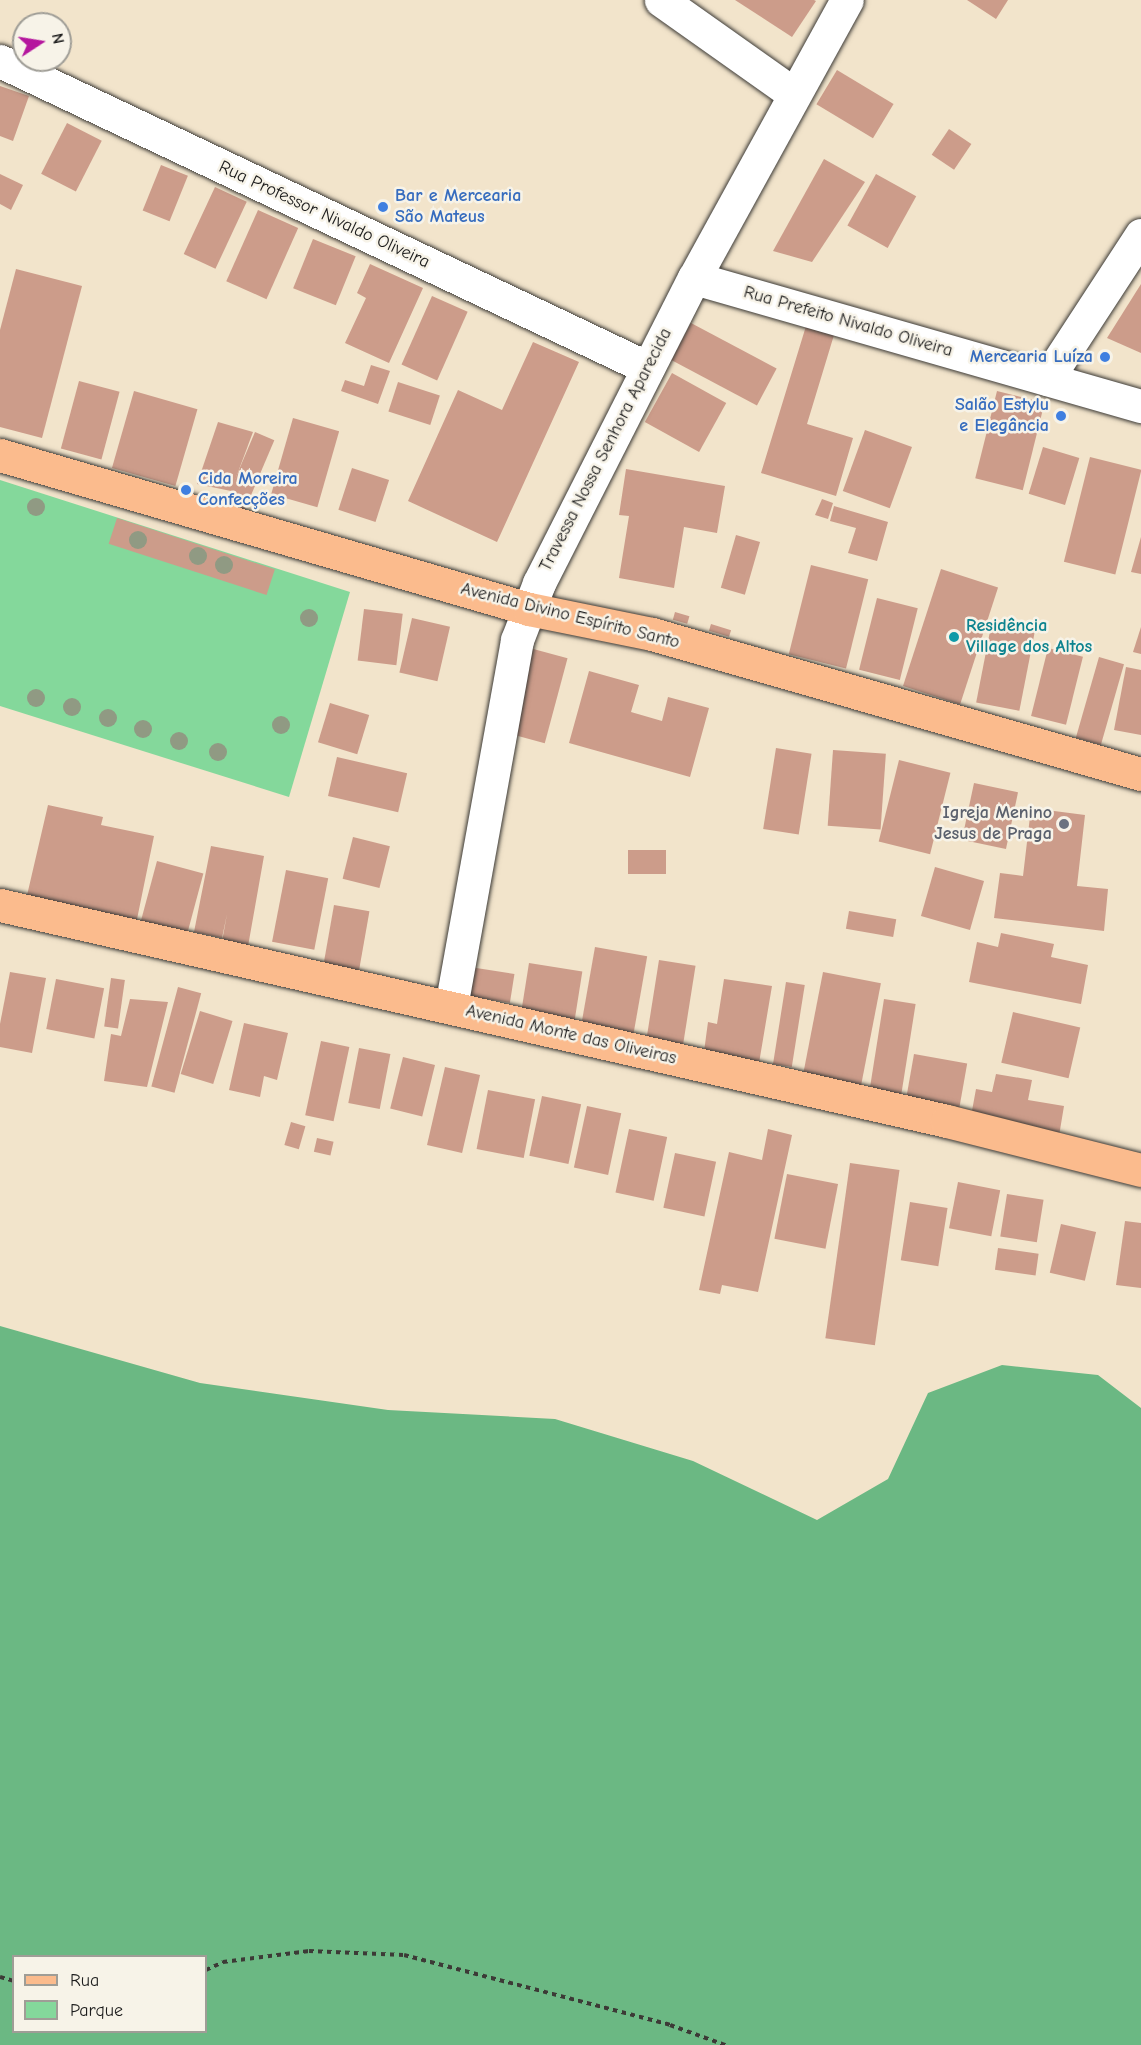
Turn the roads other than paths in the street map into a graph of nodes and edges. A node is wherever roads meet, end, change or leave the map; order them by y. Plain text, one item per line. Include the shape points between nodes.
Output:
1 (661, 0) edge
2 (847, 0) edge
3 (0, 61) edge
4 (794, 94) junction
5 (1141, 235) edge
6 (694, 278) junction
7 (648, 368) junction
8 (1047, 379) junction
9 (1141, 406) edge
10 (0, 455) edge
11 (529, 609) junction
12 (1141, 774) edge
13 (0, 905) edge
14 (451, 1007) junction
15 (1141, 1170) edge

1 - 4 street
2 - 4 street, Travessa Nossa Senhora Aparecida
3 - 7 street, Rua Professor Nivaldo Oliveira
4 - 6 street, Travessa Nossa Senhora Aparecida
5 - 8 street
6 - 7 street, Travessa Nossa Senhora Aparecida
6 - 8 street, Rua Prefeito Nivaldo Oliveira
7 - 11 street, Travessa Nossa Senhora Aparecida
8 - 9 street, Rua Prefeito Nivaldo Oliveira
10 - 11 main road, Avenida Divino Espírito Santo
11 - 12 main road, Avenida Divino Espírito Santo via 652,634
11 - 14 street, Travessa Nossa Senhora Aparecida via 517,640
13 - 14 main road, Avenida Monte das Oliveiras
14 - 15 main road, Avenida Monte das Oliveiras via 947,1121

